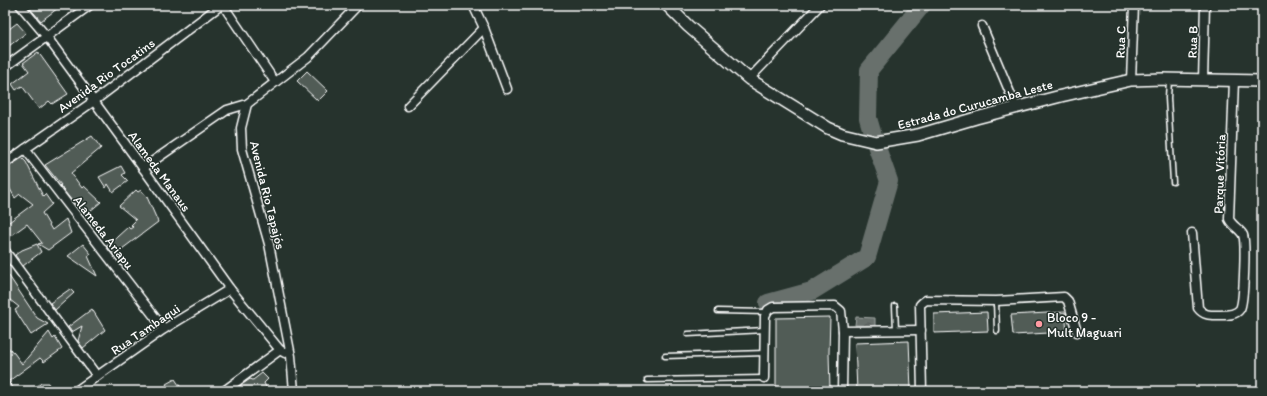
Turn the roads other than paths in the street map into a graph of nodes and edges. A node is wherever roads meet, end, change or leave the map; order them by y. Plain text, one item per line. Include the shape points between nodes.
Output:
1 (20, 5) edge
2 (90, 5) edge
3 (222, 5) edge
4 (358, 5) edge
5 (473, 5) edge
6 (667, 5) edge
7 (820, 5) edge
8 (1134, 5) edge
9 (1205, 5) edge
10 (982, 26) dead end
11 (484, 28) junction
12 (47, 37) junction
13 (5, 67) edge
14 (749, 79) junction
15 (1169, 79) junction
16 (1131, 80) junction
17 (1202, 80) junction
18 (1234, 80) junction
19 (1262, 81) edge
20 (275, 82) junction
21 (507, 89) dead end
22 (94, 100) junction
23 (247, 104) junction
24 (408, 106) dead end
25 (1016, 107) junction
26 (25, 149) junction
27 (5, 163) edge
28 (144, 168) junction
29 (1173, 182) dead end
30 (1192, 233) dead end
31 (5, 251) edge
32 (230, 289) junction
33 (996, 301) junction
34 (895, 306) dead end
35 (718, 311) dead end
36 (766, 312) junction
37 (164, 329) junction
38 (765, 330) junction
39 (896, 330) junction
40 (921, 330) junction
41 (843, 331) junction
42 (997, 331) dead end
43 (1077, 332) dead end
44 (688, 334) dead end
45 (280, 350) junction
46 (764, 353) junction
47 (291, 356) junction
48 (665, 356) dead end
49 (97, 376) junction
50 (764, 378) joint
51 (647, 380) dead end
52 (5, 385) edge
53 (9, 391) edge
54 (76, 391) edge
55 (224, 391) edge
56 (294, 391) edge
57 (842, 391) edge
58 (922, 391) edge

1 - 12 street, Alameda Manaus
2 - 12 street
3 - 20 street
3 - 22 street, Avenida Rio Tocatins
4 - 20 street via 308,57
5 - 11 street
6 - 14 main road, Estrada do Curucamba Leste
7 - 14 street
8 - 16 street, Rua C
9 - 17 street, Rua B
10 - 25 street
11 - 21 street
11 - 24 street
12 - 13 street
12 - 22 street, Alameda Manaus
14 - 25 main road, Estrada do Curucamba Leste via 828,128 872,142 918,135
15 - 16 main road, Estrada do Curucamba Leste
15 - 17 main road, Estrada do Curucamba Leste
15 - 29 lane
16 - 25 main road, Estrada do Curucamba Leste
17 - 18 main road, Estrada do Curucamba Leste
18 - 19 main road, Estrada do Curucamba Leste
18 - 30 street, Parque Vitória via 1229,219 1243,234 1245,251 1243,300 1240,309 1235,313 1210,315 1198,308
20 - 23 street
22 - 26 street, Avenida Rio Tocatins
22 - 28 street, Alameda Manaus
23 - 28 street via 228,110
23 - 47 street, Avenida Rio Tapajós via 241,128 242,149 269,244
26 - 27 street, Avenida Rio Tocatins
26 - 37 street, Alameda Ariapu
28 - 32 street, Alameda Manaus
31 - 49 street
32 - 37 street, Rua Tambaqui
32 - 45 street, Alameda Manaus
33 - 40 street via 926,300 920,305
33 - 42 lane
33 - 43 street via 1064,297 1068,301
34 - 39 lane
35 - 36 lane
36 - 38 street
36 - 41 street via 773,307 835,306 842,311
37 - 49 street, Rua Tambaqui
38 - 44 lane
38 - 46 street
39 - 40 street
39 - 41 street
40 - 58 street
41 - 57 street
45 - 47 street
45 - 55 street
46 - 48 lane
46 - 50 street
47 - 56 street, Avenida Rio Tapajós
49 - 54 street, Rua Tambaqui
50 - 51 lane
52 - 53 street

